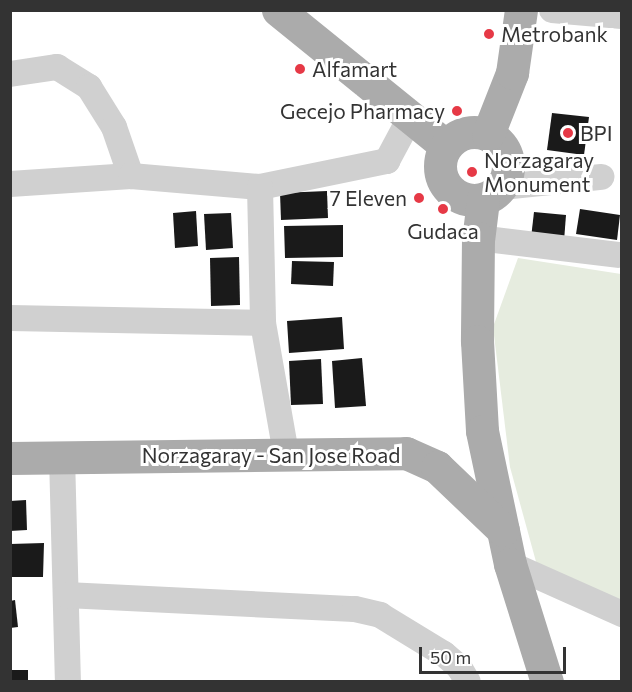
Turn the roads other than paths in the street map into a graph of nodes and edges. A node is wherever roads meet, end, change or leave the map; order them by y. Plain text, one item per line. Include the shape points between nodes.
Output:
1 (278, 10) edge
2 (521, 10) edge
3 (552, 10) edge
4 (621, 16) edge
5 (10, 74) edge
6 (411, 116) junction
7 (488, 135) junction
8 (446, 147) junction
9 (131, 176) junction
10 (601, 177) dead end
11 (10, 184) edge
12 (260, 187) junction
13 (492, 194) junction
14 (478, 238) junction
15 (618, 255) dead end
16 (10, 318) edge
17 (263, 324) junction
18 (286, 453) junction
19 (62, 456) junction
20 (10, 458) edge
21 (503, 530) junction
22 (510, 564) junction
23 (66, 595) junction
24 (621, 614) edge
25 (68, 681) edge
26 (468, 681) edge
27 (547, 681) edge

1 - 6 main road
2 - 7 main road via 512,73
3 - 4 street
5 - 9 street via 57,67 89,87 114,127
6 - 8 main road
6 - 12 street via 387,161
7 - 8 main road via 465,133
7 - 13 main road via 504,149 508,160 508,174
8 - 13 main road via 440,164 444,183 459,198
9 - 11 street
9 - 12 street
10 - 13 street
12 - 17 street
13 - 14 main road
14 - 15 street
14 - 21 main road via 478,390 482,431
16 - 17 street
17 - 18 street
18 - 19 main road, Norzagaray - San Jose Road
18 - 21 main road, Norzagaray - San Jose Road via 406,453 437,467
19 - 20 main road, Norzagaray - San Jose Road
19 - 23 street
21 - 22 main road
22 - 24 street
22 - 27 main road
23 - 25 street
23 - 26 street via 355,609 380,615 444,654

